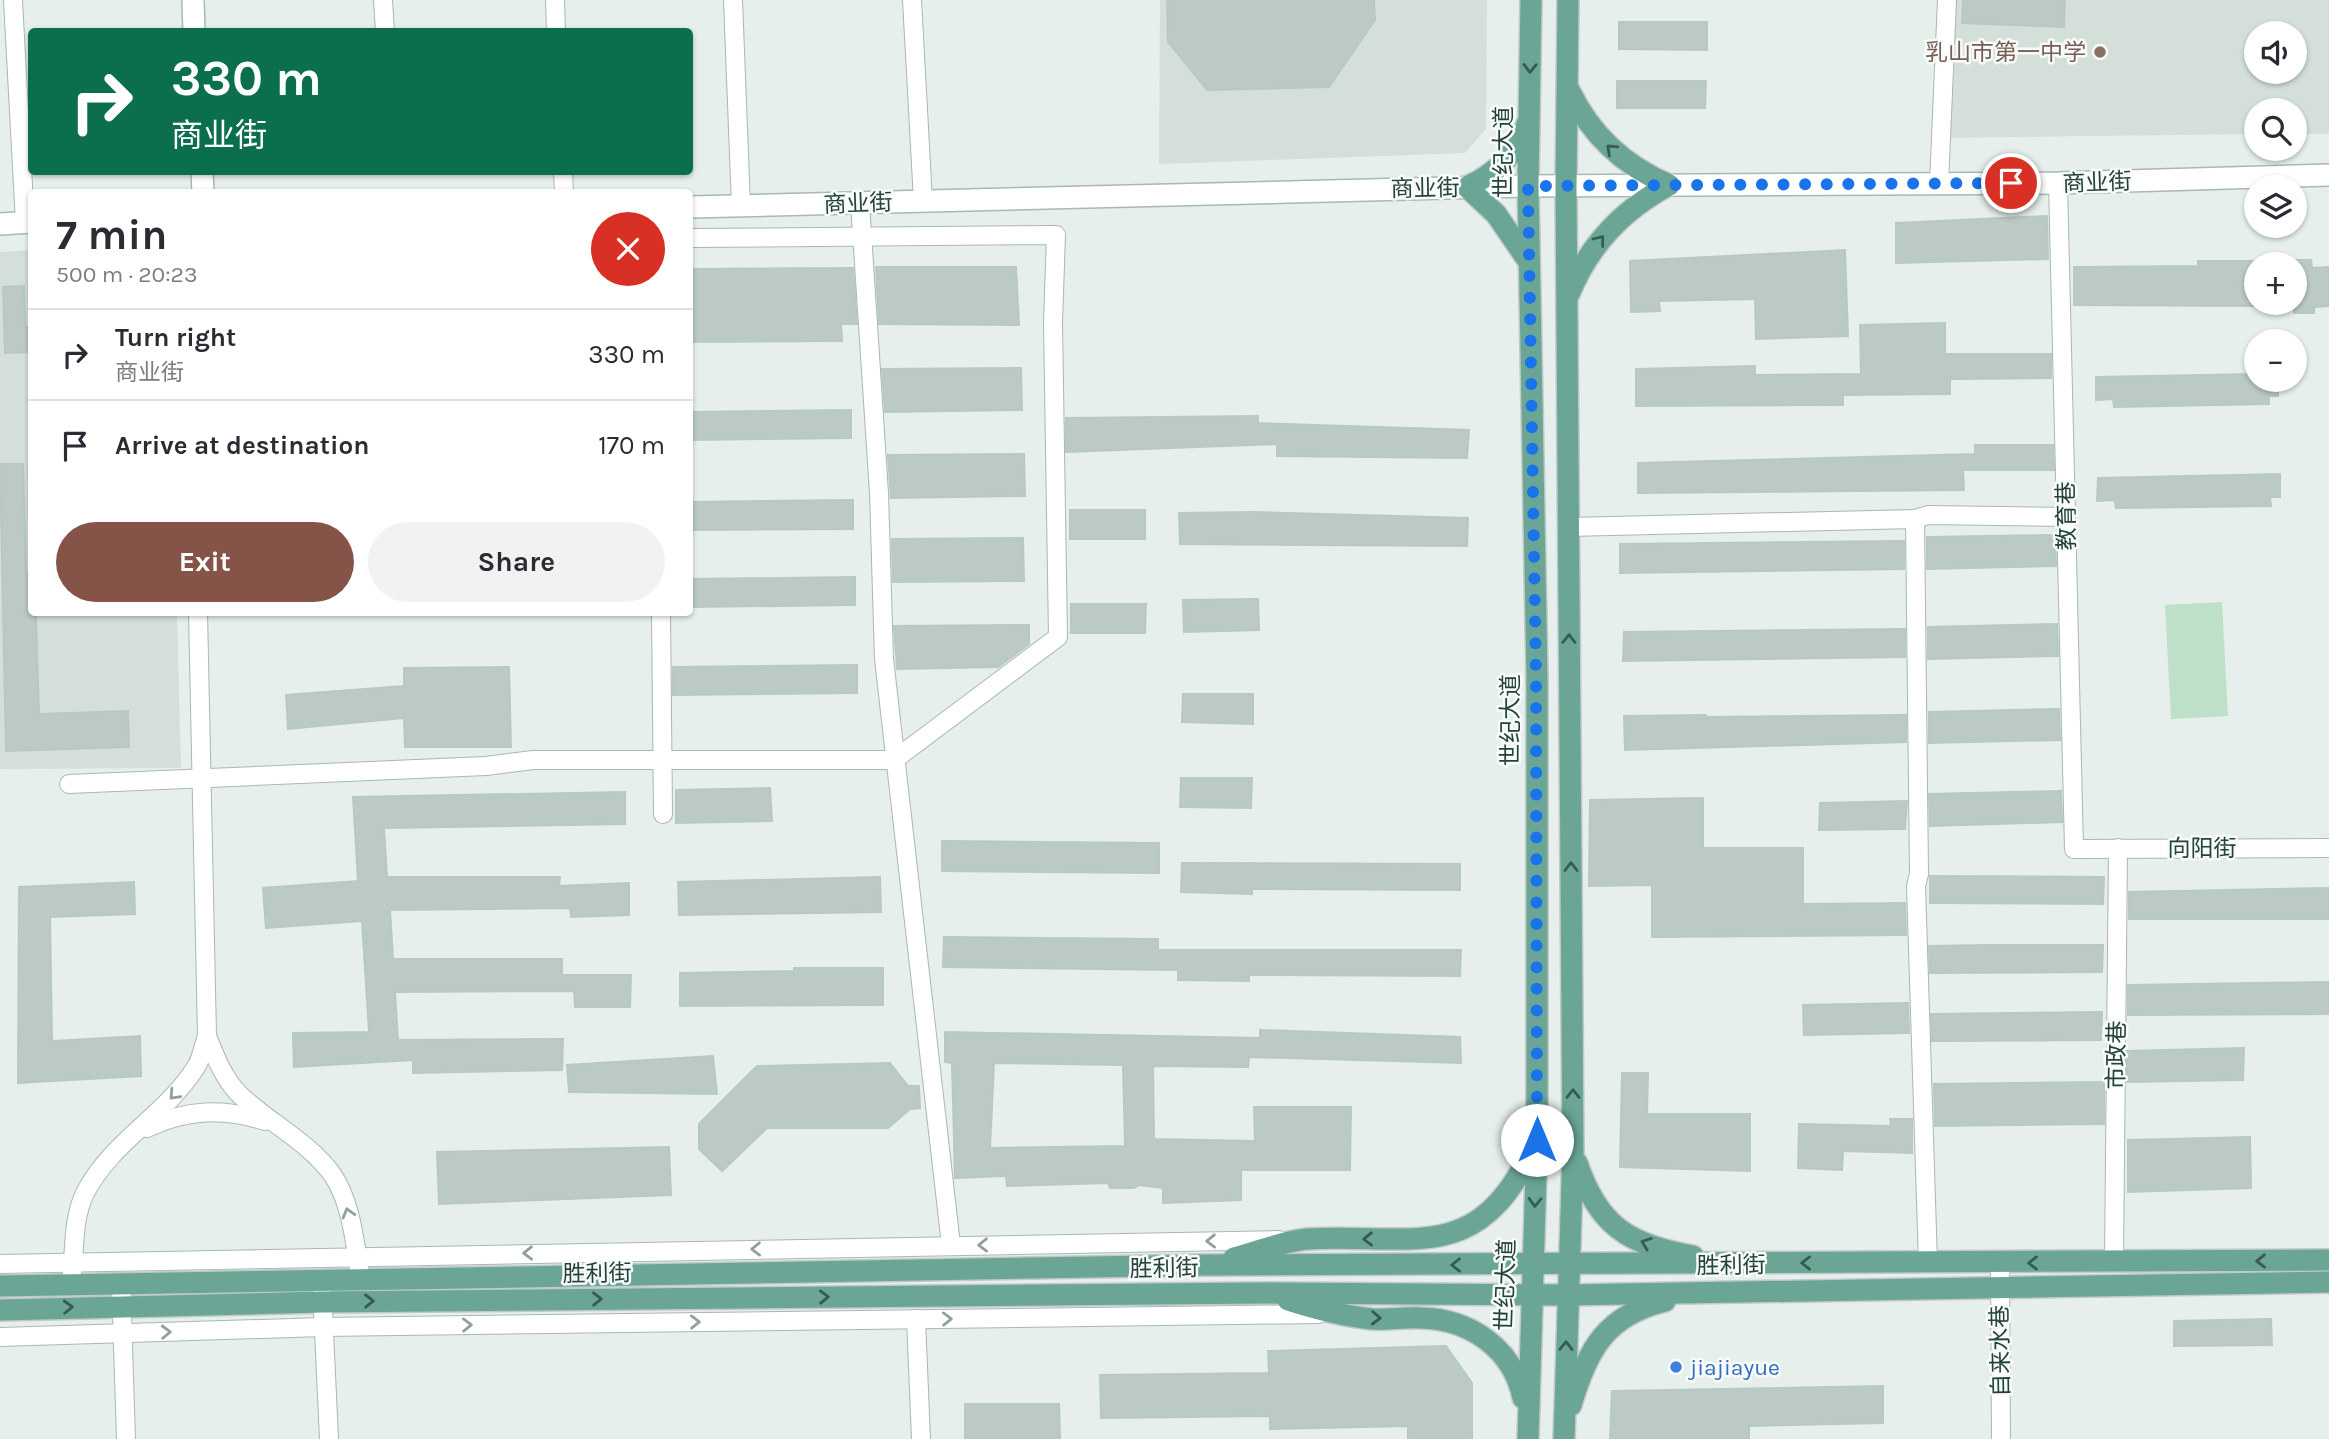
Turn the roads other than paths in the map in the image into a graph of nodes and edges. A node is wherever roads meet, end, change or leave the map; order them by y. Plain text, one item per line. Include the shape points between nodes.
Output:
1 (13, 0) edge
2 (192, 0) edge
3 (383, 0) edge
4 (555, 0) edge
5 (733, 0) edge
6 (912, 0) edge
7 (1531, 0) edge
8 (1568, 0) edge
9 (1947, 0) edge
10 (194, 28) edge
11 (385, 28) edge
12 (556, 28) edge
13 (1567, 87) junction
14 (1530, 117) junction
15 (2329, 175) edge
16 (2058, 183) junction
17 (1940, 184) junction
18 (1669, 185) junction
19 (1528, 186) junction
20 (1466, 187) junction
21 (923, 201) junction
22 (860, 203) junction
23 (741, 206) junction
24 (693, 208) edge
25 (28, 223) edge
26 (0, 224) edge
27 (693, 238) edge
28 (1530, 264) junction
29 (1567, 300) junction
30 (2066, 517) junction
31 (1915, 519) junction
32 (1569, 527) junction
33 (198, 616) edge
34 (661, 616) edge
35 (661, 759) junction
36 (894, 761) junction
37 (201, 778) junction
38 (69, 784) dead end
39 (663, 814) dead end
40 (2118, 848) junction
41 (2329, 848) edge
42 (2074, 849) joint
43 (206, 1036) junction
44 (275, 1124) junction
45 (127, 1138) junction
46 (1537, 1140) junction
47 (1573, 1151) junction
48 (1304, 1239) junction
49 (951, 1245) junction
50 (357, 1256) junction
51 (2329, 1260) edge
52 (2113, 1262) junction
53 (73, 1263) junction
54 (1737, 1263) junction
55 (1928, 1263) junction
56 (2000, 1263) junction
57 (0, 1264) edge
58 (1208, 1265) junction
59 (1532, 1265) junction
60 (1569, 1266) junction
61 (321, 1280) junction
62 (361, 1280) junction
63 (2329, 1282) edge
64 (121, 1283) junction
65 (70, 1285) junction
66 (2000, 1285) junction
67 (0, 1286) edge
68 (1737, 1291) junction
69 (1262, 1293) junction
70 (1530, 1294) junction
71 (1567, 1295) junction
72 (322, 1302) junction
73 (123, 1305) junction
74 (0, 1310) edge
75 (1332, 1314) junction
76 (916, 1319) junction
77 (323, 1327) junction
78 (0, 1337) edge
79 (1528, 1432) edge
80 (1564, 1435) edge
81 (126, 1439) edge
82 (329, 1439) edge
83 (920, 1439) edge
84 (2001, 1439) edge

1 - 25 street
2 - 10 street
3 - 11 street
4 - 12 street
5 - 23 street
6 - 21 street
7 -> 14 main road, 世纪大道
8 - 13 main road
9 - 17 street
18 -> 13 main road via 1634,167 1603,142
13 - 29 main road
14 - 19 main road, 世纪大道
14 - 20 main road via 1509,157
15 - 16 street, 商业街
16 - 17 street, 商业街
16 - 30 street, 教育巷
17 - 18 street, 商业街
18 - 19 street, 商业街
29 -> 18 main road via 1601,238 1633,207
19 - 20 street, 商业街
19 - 28 main road, 世纪大道
20 - 21 street, 商业街
20 - 28 main road via 1502,221
21 - 22 street, 商业街
22 - 23 street, 商业街
22 - 36 street via 884,659
23 - 24 street, 商业街
25 - 26 street
27 - 36 street via 1056,235 1058,637
28 - 46 main road, 世纪大道
29 - 32 main road
30 - 31 street via 1928,514
30 - 42 street, 教育巷
31 - 32 street
31 - 55 street via 1916,886
47 -> 32 main road
33 - 37 street
34 - 35 street
35 - 36 street
35 - 37 street via 533,760
35 - 39 street
36 - 49 street
37 - 38 street
37 - 43 street
40 - 41 street, 向阳街
40 - 42 street, 向阳街
40 - 52 street, 市政巷
43 - 44 street via 220,1068 237,1091
43 -> 45 street via 198,1065 182,1087
44 - 45 street via 244,1114 186,1112
50 -> 44 street via 333,1176 316,1156
45 - 53 street via 107,1157 84,1195 73,1233
46 -> 48 main road via 1510,1189 1476,1224 1456,1234
46 -> 59 main road, 世纪大道
54 -> 47 main road via 1683,1254 1625,1235 1599,1211
47 - 60 main road
48 -> 49 street
48 - 58 main road
49 -> 50 street
50 - 53 street
50 - 62 street
51 -> 52 main road, 胜利街
52 -> 56 main road, 胜利街
53 - 57 street
53 - 65 street
55 -> 54 main road, 胜利街
54 - 60 main road, 胜利街
55 - 56 main road, 胜利街
56 - 66 street, 自来水巷
59 -> 58 main road, 胜利街
58 - 62 main road, 胜利街
59 - 60 main road, 胜利街
59 - 70 main road, 世纪大道
60 - 71 main road
61 - 62 main road, 胜利街
61 - 64 main road, 胜利街
61 - 72 street
63 - 66 main road, 胜利街
64 - 65 main road, 胜利街
64 - 73 street
65 - 67 main road, 胜利街
66 - 68 main road, 胜利街
66 - 84 street, 自来水巷
68 - 71 main road, 胜利街
68 - 80 main road via 1679,1297 1622,1316 1591,1352
69 - 70 main road, 胜利街
72 -> 69 main road, 胜利街
69 - 75 main road
70 - 71 main road, 胜利街
70 - 79 main road, 世纪大道
80 -> 71 main road
72 - 73 main road, 胜利街
72 - 77 street
74 -> 73 main road, 胜利街
73 - 81 street
76 -> 75 street
75 -> 79 main road via 1422,1318 1470,1329 1502,1353 1512,1367
77 -> 76 street
76 - 83 street
78 -> 77 street
77 - 82 street

